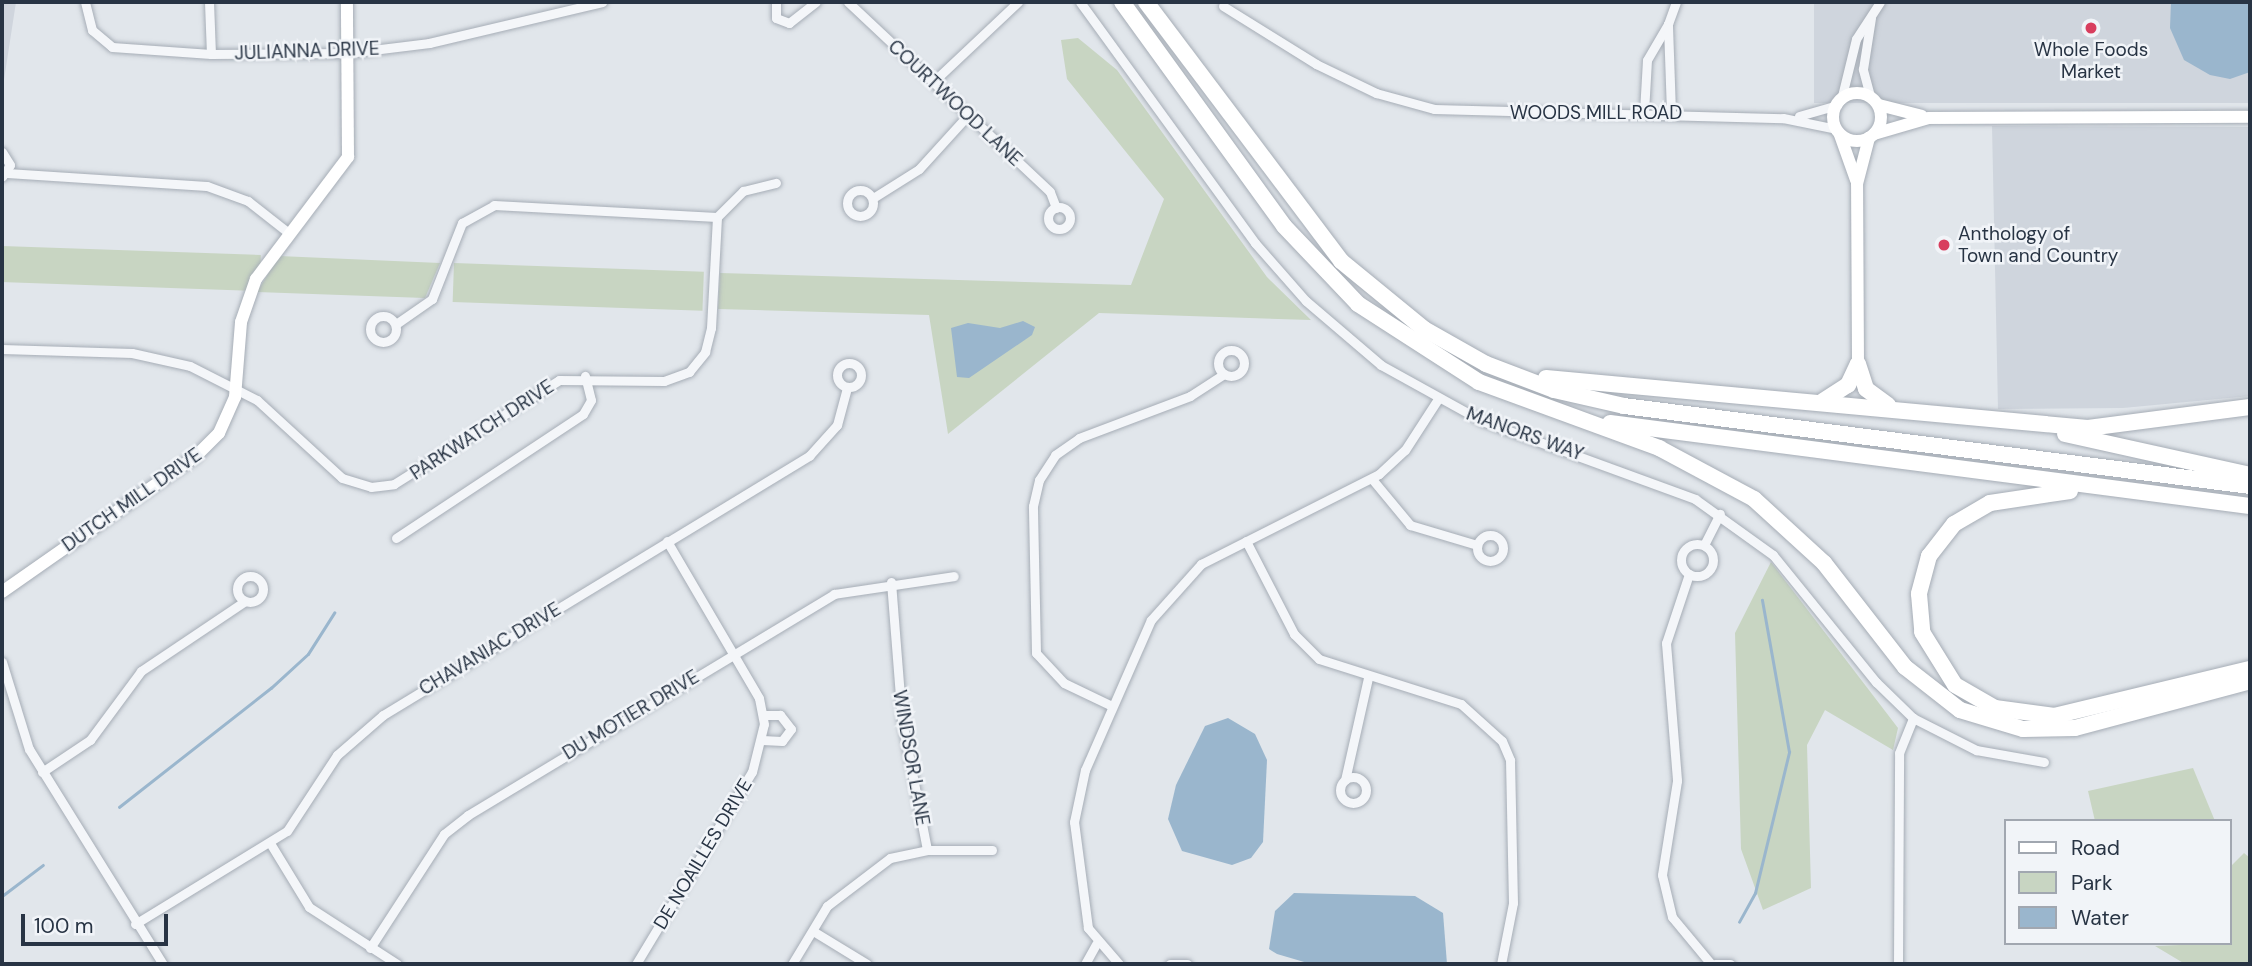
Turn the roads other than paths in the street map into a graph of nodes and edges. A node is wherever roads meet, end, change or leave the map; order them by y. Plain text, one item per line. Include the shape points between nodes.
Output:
1 (85, 2) edge
2 (209, 2) edge
3 (347, 2) edge
4 (602, 2) edge
5 (775, 2) edge
6 (816, 2) edge
7 (848, 2) edge
8 (1018, 2) edge
9 (1080, 2) edge
10 (1122, 2) edge
11 (1146, 2) edge
12 (1676, 2) edge
13 (1880, 2) edge
14 (1223, 6) dead end
15 (1872, 13) junction
16 (1668, 24) junction
17 (348, 53) junction
18 (211, 54) junction
19 (933, 82) junction
20 (1874, 101) junction
21 (1839, 102) junction
22 (1644, 112) junction
23 (1671, 112) junction
24 (968, 115) junction
25 (1929, 117) junction
26 (2250, 117) edge
27 (1783, 118) junction
28 (1838, 131) junction
29 (1872, 136) junction
30 (2, 152) edge
31 (4, 175) edge
32 (776, 183) dead end
33 (1857, 184) junction
34 (873, 198) dead end
35 (1056, 208) dead end
36 (718, 217) junction
37 (290, 234) junction
38 (396, 324) dead end
39 (2, 349) edge
40 (1486, 364) junction
41 (1858, 364) junction
42 (1224, 374) dead end
43 (585, 376) junction
44 (235, 387) junction
45 (847, 387) dead end
46 (1437, 399) junction
47 (1824, 401) junction
48 (1892, 407) junction
49 (2250, 407) edge
50 (1546, 408) junction
51 (2020, 423) junction
52 (2250, 475) edge
53 (1372, 479) junction
54 (2250, 486) edge
55 (2129, 491) junction
56 (2250, 506) edge
57 (1720, 514) junction
58 (396, 538) dead end
59 (667, 541) junction
60 (1246, 541) junction
61 (1477, 545) dead end
62 (1704, 545) junction
63 (1689, 574) junction
64 (954, 576) dead end
65 (891, 582) junction
66 (2, 592) edge
67 (245, 601) dead end
68 (734, 652) junction
69 (2, 662) edge
70 (2250, 669) edge
71 (1368, 678) junction
72 (2250, 681) edge
73 (1112, 706) junction
74 (763, 715) junction
75 (1913, 718) junction
76 (762, 740) junction
77 (2044, 762) dead end
78 (42, 772) junction
79 (1345, 780) dead end
80 (270, 844) junction
81 (927, 850) junction
82 (992, 850) dead end
83 (135, 923) junction
84 (813, 931) junction
85 (1096, 944) junction
86 (370, 948) junction
87 (163, 964) edge
88 (397, 964) edge
89 (636, 964) edge
90 (792, 964) edge
91 (867, 964) edge
92 (1085, 964) edge
93 (1119, 964) edge
94 (1170, 964) edge
95 (1187, 964) edge
96 (1501, 964) edge
97 (1713, 964) edge
98 (1730, 964) edge
99 (1898, 964) edge

1 - 18 street, JULIANNA DRIVE via 96,36 121,50
2 - 18 street
3 - 17 street, DUTCH MILL DRIVE
4 - 17 street, JULIANNA DRIVE via 429,43
5 - 6 street via 776,18 789,23
7 - 19 street, COURTWOOD LANE
8 - 19 street
9 - 46 street, MANORS WAY via 1292,286 1381,365
10 - 50 highway via 1277,216 1332,280 1436,359
11 - 40 highway via 1341,261 1424,329
12 - 16 street
13 - 15 street
14 - 22 street, WOODS MILL ROAD via 1317,64 1376,93 1434,109 1560,117
15 - 20 street via 1863,69
15 - 21 street via 1856,39
16 - 22 street via 1647,60
16 - 23 street
17 - 18 street, JULIANNA DRIVE
17 - 37 street, DUTCH MILL DRIVE via 348,157
19 - 24 street, COURTWOOD LANE
20 - 21 street via 1852,94
20 - 25 street
20 - 29 street
21 - 27 street, WOODS MILL ROAD
21 - 28 street
22 - 23 street, WOODS MILL ROAD
23 - 27 street, WOODS MILL ROAD
24 - 34 street via 919,169
24 - 35 street, COURTWOOD LANE via 1050,192
25 - 26 street
25 - 29 street
27 - 28 street, WOODS MILL ROAD
28 - 29 street
28 - 33 street
29 - 33 street
30 - 31 street via 9,160
31 - 37 street via 207,186 247,201
32 - 36 street via 744,191
33 - 41 street
36 - 38 street via 494,205 461,223 432,299
36 - 43 street, PARKWATCH DRIVE via 711,328 699,363 664,381
37 - 44 street, DUTCH MILL DRIVE via 249,296
39 - 44 street, PARKWATCH DRIVE via 148,355
40 - 47 highway via 1582,385
40 - 54 highway via 1554,390 1624,406
41 - 47 highway via 1848,385
41 - 48 highway via 1866,389
42 - 73 street via 1190,397 1079,438 1055,455 1039,480 1033,506 1036,653 1064,683
43 - 44 street, PARKWATCH DRIVE via 547,385 406,480 383,486 358,484 331,471 265,407
43 - 58 street via 591,400 583,414
44 - 66 street, DUTCH MILL DRIVE via 231,411 209,445
45 - 59 street, CHAVANIAC DRIVE via 837,425 809,456
46 - 53 street via 1405,450
46 - 57 street, MANORS WAY via 1496,427 1654,479
47 - 48 highway
48 - 51 highway
49 - 51 highway via 2118,428
50 - 55 highway via 1655,430
50 - 72 highway via 1677,456 1754,499 1824,563 1921,683 1982,720 2023,729 2076,728
51 - 52 highway
53 - 60 street
53 - 61 street via 1410,525
55 - 56 highway
55 - 70 highway via 2008,497 1954,524 1929,556 1919,594 1922,632 1941,671 1995,708 2054,716
57 - 62 street
57 - 75 street, MANORS WAY via 1789,571 1876,682
59 - 68 street, DE NOAILLES DRIVE
59 - 80 street, CHAVANIAC DRIVE via 364,728 337,755 287,831
60 - 71 street via 1293,634 1320,659
60 - 73 street via 1201,564 1164,600
62 - 63 street via 1682,553
62 - 63 street via 1713,557 1710,569
63 - 97 street via 1666,643 1677,781 1662,875 1672,918
64 - 65 street, DU MOTIER DRIVE
65 - 68 street, DU MOTIER DRIVE via 834,594
65 - 81 street, WINDSOR LANE via 902,721
67 - 78 street via 141,671 90,740
68 - 74 street, DE NOAILLES DRIVE
68 - 86 street, DU MOTIER DRIVE via 453,826
69 - 78 street
71 - 79 street
71 - 96 street via 1461,704 1502,741 1510,760 1513,903
73 - 85 street via 1085,770 1074,822 1082,901
74 - 76 street, DE NOAILLES DRIVE
74 - 76 street via 780,715 792,729 782,741
75 - 77 street, MANORS WAY via 1976,750
75 - 99 street via 1899,753
76 - 89 street, DE NOAILLES DRIVE via 752,772
78 - 83 street
80 - 83 street, CHAVANIAC DRIVE
80 - 86 street via 309,907
81 - 82 street
81 - 84 street via 890,858 859,879 827,906
83 - 87 street
84 - 90 street
84 - 91 street
85 - 92 street
85 - 93 street
86 - 88 street
94 - 95 street
97 - 98 street

